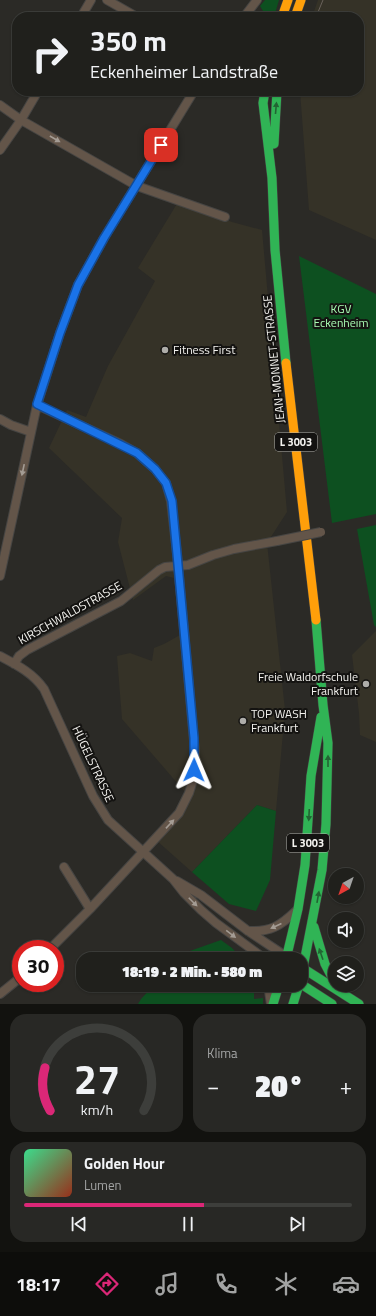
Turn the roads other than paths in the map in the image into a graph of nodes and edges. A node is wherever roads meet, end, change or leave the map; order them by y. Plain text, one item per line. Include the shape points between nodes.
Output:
1 (91, 0) edge
2 (107, 0) edge
3 (257, 0) edge
4 (288, 0) edge
5 (301, 0) edge
6 (84, 12) edge
7 (128, 12) edge
8 (248, 12) edge
9 (284, 12) edge
10 (297, 12) edge
11 (35, 96) edge
12 (191, 96) edge
13 (264, 96) edge
14 (277, 96) edge
15 (0, 106) edge
16 (21, 120) junction
17 (0, 150) edge
18 (272, 178) junction
19 (137, 186) junction
20 (225, 217) dead end
21 (37, 404) junction
22 (0, 419) edge
23 (31, 432) junction
24 (321, 532) dead end
25 (178, 566) junction
26 (0, 576) edge
27 (0, 656) edge
28 (14, 664) junction
29 (323, 705) junction
30 (143, 853) junction
31 (64, 866) dead end
32 (173, 879) junction
33 (90, 909) junction
34 (298, 909) junction
35 (313, 924) junction
36 (248, 931) junction
37 (59, 940) edge
38 (245, 945) junction
39 (250, 952) edge
40 (255, 952) edge
41 (278, 952) edge
42 (288, 952) edge
43 (306, 952) edge
44 (328, 970) edge
45 (308, 974) edge
46 (328, 982) edge
47 (12, 984) edge
48 (308, 989) edge
49 (269, 992) edge
50 (276, 992) edge
51 (297, 992) edge
52 (345, 992) edge
53 (0, 994) edge
54 (330, 1003) edge
55 (272, 1004) edge
56 (293, 1004) edge
57 (316, 1004) edge
58 (360, 1004) edge

1 - 6 street
2 - 7 street
3 - 8 street
4 - 9 main road
5 - 10 main road
11 - 16 street
12 - 19 street
13 - 18 main road, JEAN-MONNET-STRASSE / L 3003
18 -> 14 main road, JEAN-MONNET-STRASSE / L 3003
15 - 16 street
16 - 17 street
16 -> 19 street
18 - 29 main road, JEAN-MONNET-STRASSE / L 3003 via 275,258 315,600
19 - 20 street
19 - 21 street via 78,285
21 - 23 street
21 - 25 street via 121,444 137,453 155,469 166,483 172,501
22 - 23 street
23 -> 26 street
24 - 25 street, KIRSCHWALDSTRASSE, bridge via 234,549
25 - 28 street, KIRSCHWALDSTRASSE via 159,570 121,601 27,650
30 -> 25 street via 180,814 193,780 194,745
27 - 28 street, HÜGELSTRASSE
28 - 30 street, HÜGELSTRASSE via 34,677 44,689 104,815
29 -> 34 main road, JEAN-MONNET-STRASSE / L 3003 via 311,776 308,844
35 -> 29 main road, JEAN-MONNET-STRASSE / L 3003 via 326,824 328,743
30 - 32 street, HÜGELSTRASSE
30 - 33 street
31 - 33 street
32 - 36 street, HÜGELSTRASSE via 201,895
32 -> 38 street, HÜGELSTRASSE via 194,904
33 - 37 street
34 -> 36 street via 278,926
34 - 42 main road, JEAN-MONNET-STRASSE / L 3003
35 - 43 main road, JEAN-MONNET-STRASSE / L 3003
44 -> 35 main road
36 - 41 street, HÜGELSTRASSE
38 - 39 street
38 - 40 street, HÜGELSTRASSE
45 - 46 main road
47 - 53 street
48 - 54 main road
49 - 55 street
50 - 55 main road
51 - 56 main road
52 - 58 main road
54 - 57 main road

